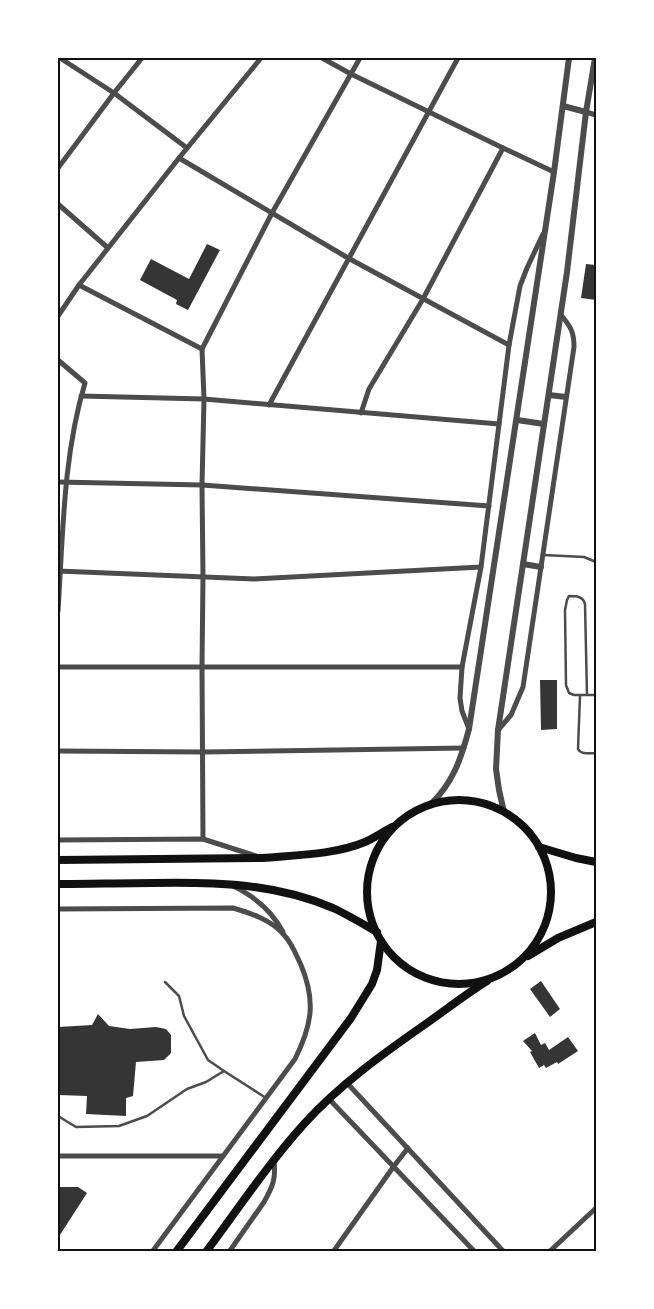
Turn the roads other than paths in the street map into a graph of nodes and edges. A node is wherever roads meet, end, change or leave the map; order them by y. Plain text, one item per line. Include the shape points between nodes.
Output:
1 (60, 58) edge
2 (142, 58) edge
3 (261, 58) edge
4 (322, 58) edge
5 (360, 58) edge
6 (458, 58) edge
7 (569, 58) edge
8 (595, 58) edge
9 (351, 74) junction
10 (114, 93) junction
11 (562, 106) junction
12 (428, 112) junction
13 (586, 112) junction
14 (596, 115) edge
15 (187, 148) junction
16 (503, 148) junction
17 (179, 158) junction
18 (58, 168) edge
19 (554, 172) junction
20 (58, 204) edge
21 (272, 214) junction
22 (545, 229) junction
23 (108, 248) junction
24 (348, 258) junction
25 (79, 285) junction
26 (423, 299) junction
27 (561, 315) junction
28 (58, 316) edge
29 (509, 345) junction
30 (202, 348) junction
31 (58, 360) edge
32 (549, 395) junction
33 (81, 396) junction
34 (566, 397) junction
35 (204, 399) junction
36 (269, 405) junction
37 (361, 413) junction
38 (516, 420) junction
39 (499, 424) junction
40 (544, 424) junction
41 (58, 482) edge
42 (67, 482) junction
43 (202, 485) junction
44 (489, 506) junction
45 (542, 555) junction
46 (596, 562) edge
47 (523, 564) junction
48 (481, 567) junction
49 (541, 567) junction
50 (59, 571) edge
51 (203, 578) junction
52 (58, 611) edge
53 (58, 667) edge
54 (202, 667) junction
55 (462, 667) junction
56 (580, 695) junction
57 (588, 695) junction
58 (596, 695) edge
59 (469, 729) junction
60 (498, 730) junction
61 (464, 748) junction
62 (58, 751) edge
63 (203, 752) junction
64 (596, 753) edge
65 (430, 805) junction
66 (504, 812) junction
67 (402, 820) junction
68 (203, 839) junction
69 (58, 840) edge
70 (539, 846) junction
71 (262, 858) junction
72 (58, 860) edge
73 (596, 862) edge
74 (58, 884) edge
75 (228, 884) junction
76 (58, 909) edge
77 (596, 922) edge
78 (377, 932) junction
79 (284, 934) junction
80 (381, 941) junction
81 (520, 960) junction
82 (497, 975) junction
83 (165, 982) dead end
84 (224, 1071) junction
85 (347, 1083) junction
86 (266, 1098) junction
87 (329, 1099) junction
88 (58, 1116) edge
89 (408, 1148) junction
90 (58, 1156) edge
91 (223, 1156) junction
92 (274, 1160) junction
93 (394, 1166) junction
94 (596, 1208) edge
95 (152, 1252) edge
96 (176, 1252) edge
97 (206, 1252) edge
98 (229, 1252) edge
99 (333, 1252) edge
100 (474, 1252) edge
101 (504, 1252) edge
102 (549, 1252) edge

1 - 10 street
2 - 10 street
3 - 15 street
4 - 9 street
5 - 9 street
6 - 12 street
7 - 11 street
8 - 13 street
9 - 12 street
9 - 21 street
10 - 15 street
10 - 18 street
11 - 13 street
11 - 19 street
12 - 16 street
12 - 24 street
13 - 14 street
13 - 27 street
15 - 17 street
16 - 19 street
16 - 26 street
17 - 21 street
17 - 23 street
19 - 22 street
20 - 23 street
21 - 24 street
21 - 30 street
22 - 29 street via 520,286
22 - 38 street
23 - 25 street
24 - 26 street
24 - 36 street
25 - 28 street
25 - 30 street
26 - 29 street
26 - 37 street via 369,389
27 - 32 street
27 - 34 street via 571,327 574,337
29 - 39 street
30 - 35 street
31 - 33 street via 85,383
32 - 34 street
32 - 40 street
33 - 35 street
33 - 42 street
34 - 45 street
35 - 36 street
35 - 43 street
36 - 37 street
37 - 39 street
38 - 40 street
38 - 59 street
39 - 44 street
40 - 47 street
41 - 42 street
42 - 43 street
42 - 50 street
43 - 44 street
43 - 51 street
44 - 48 street
45 - 46 lane via 584,557
45 - 49 street
47 - 49 street
47 - 60 street
48 - 51 street via 254,579
48 - 55 street
49 - 60 street via 523,687 511,715
50 - 51 street
50 - 52 street
51 - 54 street
53 - 54 street
54 - 55 street
54 - 63 street
55 - 59 street via 460,698
56 - 57 lane
56 - 57 lane via 569,693 566,685 565,605 569,596 582,598 585,604
56 - 64 lane via 578,748 582,753
57 - 58 lane
59 - 61 street
60 - 66 street via 496,769
61 - 63 street
61 - 65 street via 448,783
62 - 63 street
63 - 68 street
65 - 66 main road via 448,800 468,800
65 - 67 main road
66 - 70 main road via 520,823
67 - 71 main road via 365,842 351,846
67 - 78 main road via 380,846 368,877 368,906
68 - 69 street
68 - 71 street
70 - 73 main road
70 - 81 main road via 549,876 549,907 539,936
71 - 72 main road
74 - 75 main road
75 - 78 main road via 305,898 334,908
75 - 79 street via 259,902
76 - 79 street via 233,908 250,913
77 - 81 main road via 558,938
78 - 80 main road
79 - 86 street via 306,977 310,993 309,1024 295,1059
80 - 82 main road via 397,959 427,978 463,984
80 - 96 main road via 372,984 351,1018
81 - 82 main road
82 - 85 main road via 397,1043
83 - 84 lane via 179,996 184,1016 208,1060
84 - 86 lane
84 - 88 lane via 187,1089 147,1116 119,1126 76,1127
85 - 87 main road
85 - 89 street
86 - 91 street
87 - 92 main road
87 - 93 street
89 - 93 street
89 - 101 street
90 - 91 street
91 - 95 street
92 - 97 main road
92 - 98 street via 275,1174 269,1194
93 - 99 street
93 - 100 street
94 - 102 street

